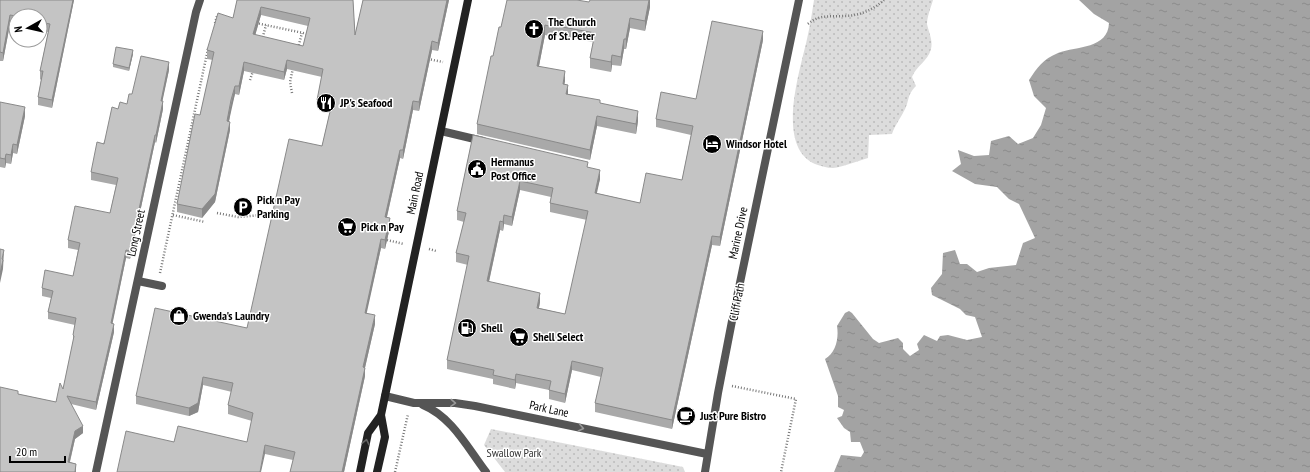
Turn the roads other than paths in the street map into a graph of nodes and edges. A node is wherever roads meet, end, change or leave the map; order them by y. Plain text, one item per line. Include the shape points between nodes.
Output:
1 (200, 0) edge
2 (468, 0) edge
3 (799, 0) edge
4 (441, 131) junction
5 (488, 142) edge
6 (138, 281) junction
7 (160, 286) road end
8 (385, 396) junction
9 (412, 402) junction
10 (380, 415) junction
11 (707, 454) junction
12 (96, 472) edge
13 (360, 472) edge
14 (377, 472) edge
15 (486, 472) edge
16 (705, 472) edge

1 - 6 street, Long Street
2 - 4 main road, Main Road
3 - 11 street, Marine Drive via 732,320
4 - 5 street
4 - 8 main road, Main Road
6 - 7 street
6 - 12 street, Long Street
8 - 9 street, Park Lane
8 - 10 main road, Main Road
9 -> 11 street, Park Lane via 475,406
9 - 15 street via 431,408 446,419
13 -> 10 main road, Main Road via 368,433
10 - 14 main road, Main Road via 385,437
11 - 16 street, Marine Drive

